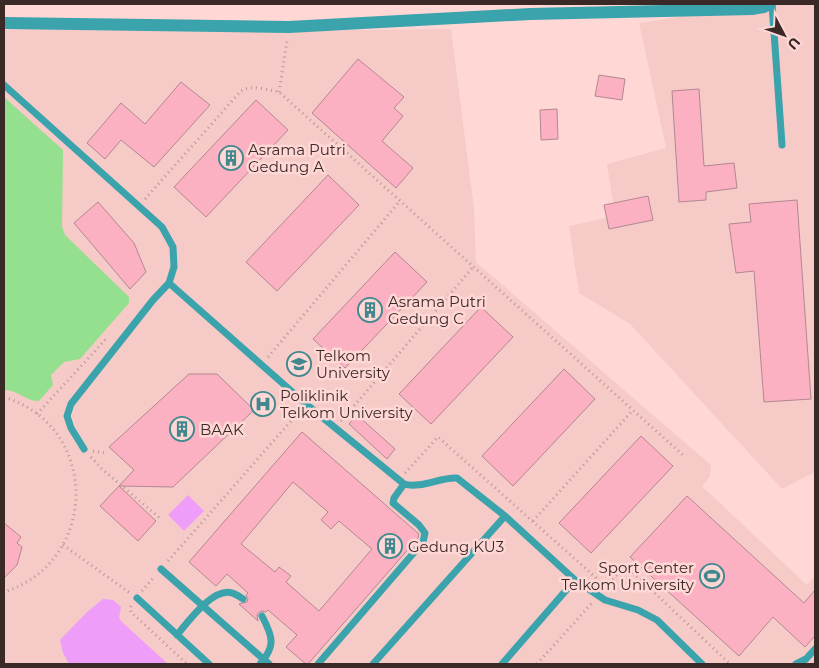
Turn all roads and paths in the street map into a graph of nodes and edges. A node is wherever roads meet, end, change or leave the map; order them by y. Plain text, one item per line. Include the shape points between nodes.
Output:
1 (771, 4) edge
2 (530, 9) edge
3 (4, 23) edge
4 (289, 27) junction
5 (4, 85) edge
6 (280, 92) junction
7 (782, 145) dead end
8 (400, 201) junction
9 (138, 207) junction
10 (474, 266) junction
11 (169, 283) junction
12 (262, 364) junction
13 (4, 397) edge
14 (306, 404) junction
15 (633, 410) junction
16 (336, 427) junction
17 (84, 450) joint
18 (684, 456) dead end
19 (404, 484) junction
20 (505, 516) junction
21 (162, 520) dead end
22 (533, 522) dead end
23 (63, 545) junction
24 (161, 569) junction
25 (575, 580) junction
26 (606, 587) dead end
27 (4, 592) edge
28 (137, 598) junction
29 (243, 599) dead end
30 (203, 606) junction
31 (262, 616) dead end
32 (177, 635) junction
33 (815, 648) edge
34 (264, 663) edge
35 (187, 664) edge
36 (209, 664) edge
37 (318, 664) edge
38 (373, 664) edge
39 (502, 664) edge
40 (702, 664) edge
41 (730, 664) edge
42 (796, 664) edge

1 - 2 street via 752,10
1 - 7 lane
2 - 4 street
3 - 4 street
4 - 6 path
5 - 9 lane
6 - 8 path
6 - 9 path via 254,88 242,91
8 - 10 path
8 - 12 path
9 - 11 lane via 162,227 173,247 174,268
10 - 15 path
10 - 16 path
11 - 12 lane
11 - 17 lane via 71,404 67,416
12 - 14 lane
13 - 23 path via 41,417 58,436 68,454 76,481 76,500 71,528
14 - 16 lane
14 - 24 path
15 - 18 path
15 - 22 path
16 - 19 lane
17 - 21 path
19 - 20 lane via 457,478
19 - 37 lane via 393,503 419,525 425,533 423,542
20 - 25 lane
20 - 38 lane
23 - 27 path via 37,575
23 - 28 path
24 - 28 path
24 - 30 lane
25 - 39 lane
25 - 40 lane via 605,600 638,610 657,620
26 - 41 path via 625,565
28 - 32 lane
28 - 35 path via 130,609 132,612
29 - 30 lane via 231,592 221,593
30 - 32 lane
30 - 34 lane
31 - 34 lane via 272,640
32 - 36 lane
33 - 42 lane

